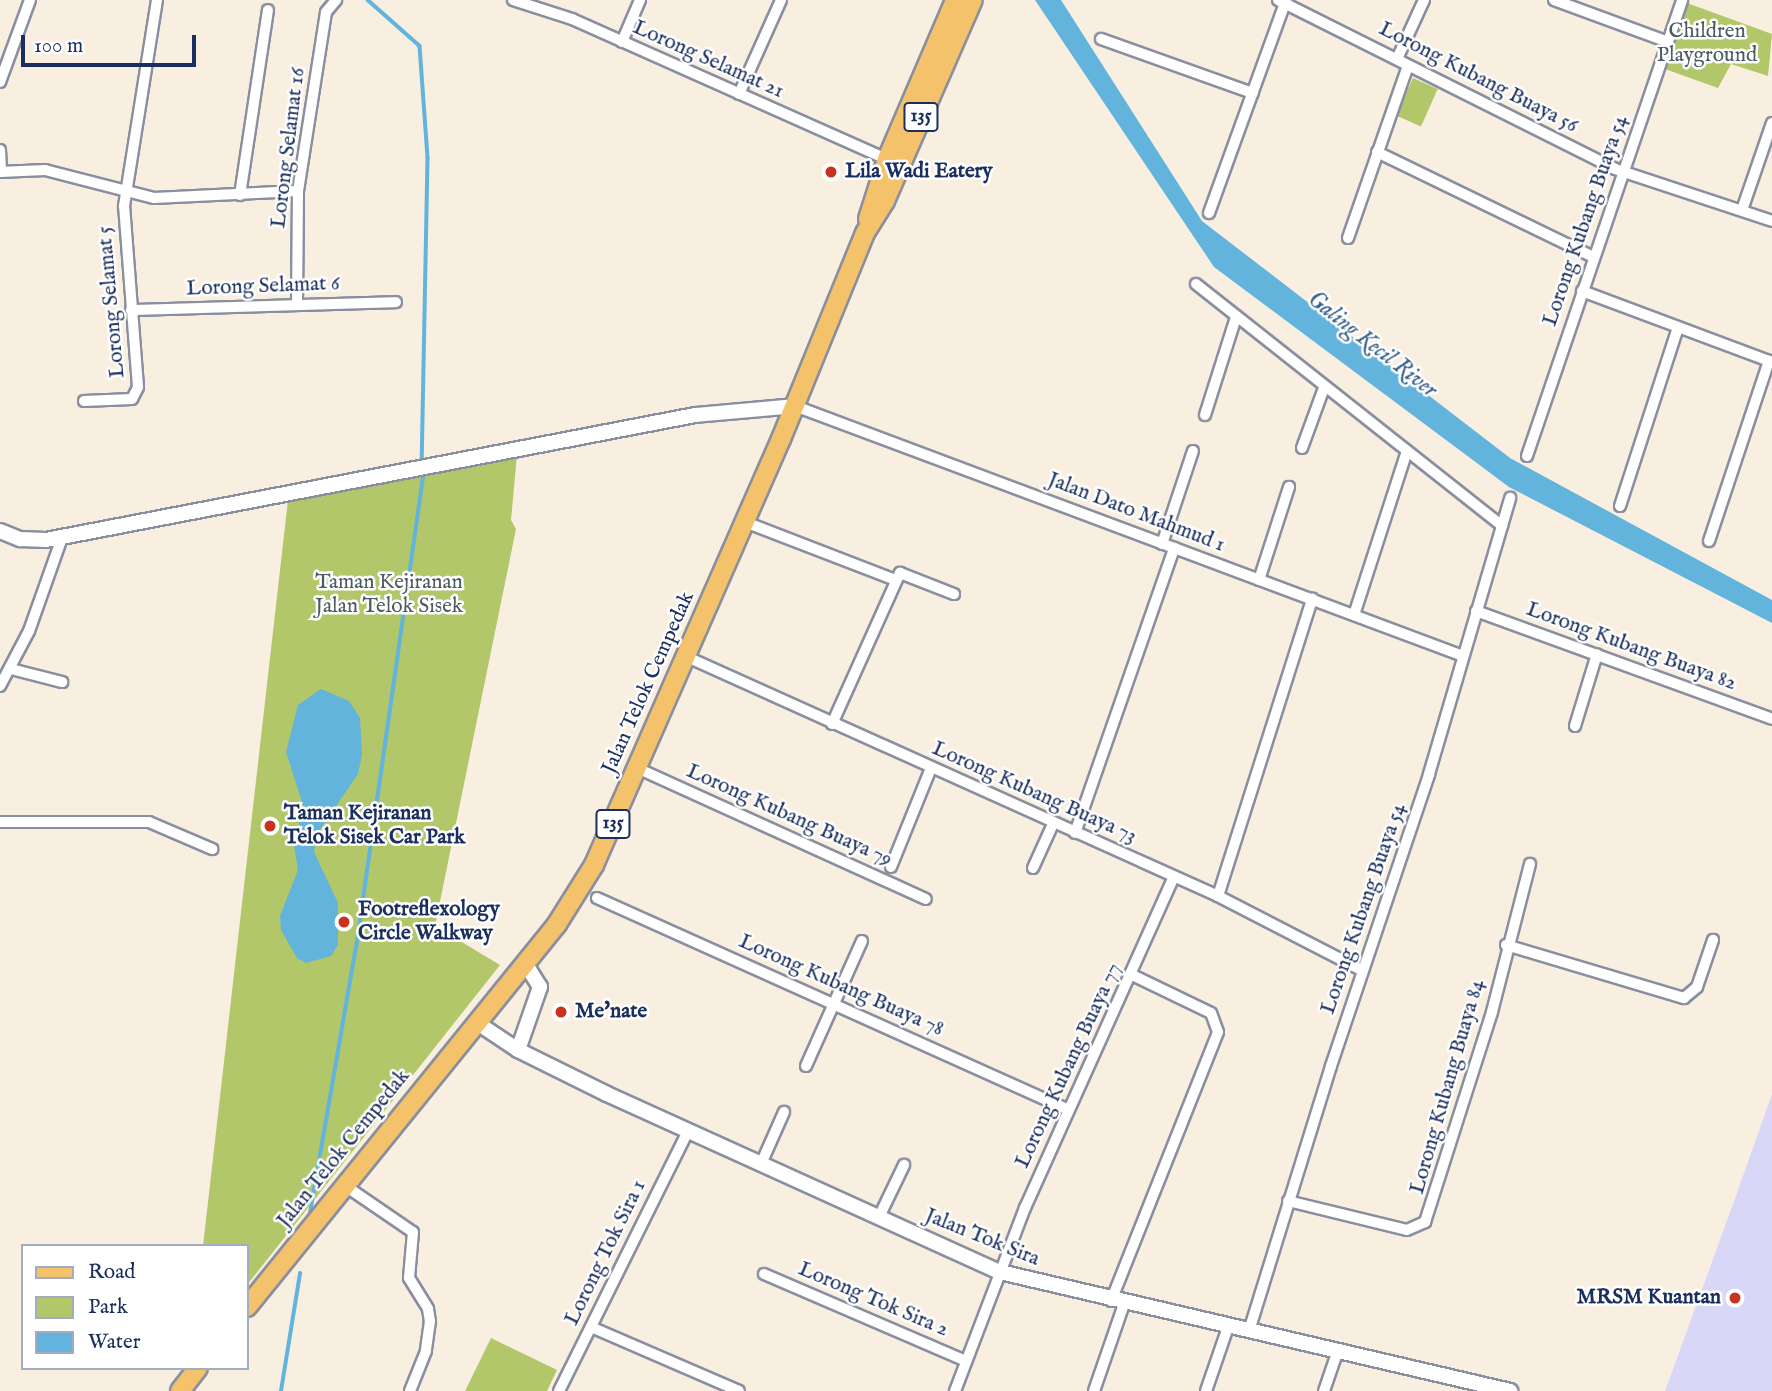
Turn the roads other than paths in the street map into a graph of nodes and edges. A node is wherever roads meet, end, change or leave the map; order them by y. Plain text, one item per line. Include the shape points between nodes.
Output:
1 (30, 0) edge
2 (336, 0) edge
3 (513, 0) edge
4 (640, 0) edge
5 (780, 0) edge
6 (956, 0) edge
7 (973, 0) edge
8 (1424, 0) edge
9 (1554, 0) edge
10 (1682, 0) edge
11 (157, 1) edge
12 (1283, 1) edge
13 (268, 10) dead end
14 (1101, 39) dead end
15 (622, 42) junction
16 (1668, 42) junction
17 (1397, 59) junction
18 (1408, 66) junction
19 (0, 82) edge
20 (1253, 93) junction
21 (739, 94) junction
22 (1772, 123) edge
23 (0, 150) edge
24 (1377, 152) junction
25 (887, 159) junction
26 (1624, 171) junction
27 (1, 172) edge
28 (298, 191) junction
29 (126, 193) junction
30 (240, 195) junction
31 (1742, 210) junction
32 (1209, 213) dead end
33 (1772, 221) edge
34 (865, 233) junction
35 (1348, 238) dead end
36 (1593, 257) junction
37 (1196, 284) dead end
38 (1582, 291) junction
39 (396, 302) dead end
40 (297, 305) junction
41 (131, 310) junction
42 (1236, 317) junction
43 (1678, 328) junction
44 (1770, 361) edge
45 (1324, 388) junction
46 (84, 401) dead end
47 (795, 406) junction
48 (1205, 415) dead end
49 (1302, 449) dead end
50 (1193, 451) dead end
51 (1406, 454) junction
52 (1527, 456) dead end
53 (1289, 487) dead end
54 (1510, 498) dead end
55 (1620, 506) dead end
56 (745, 522) junction
57 (1502, 526) junction
58 (0, 531) edge
59 (62, 538) junction
60 (1709, 541) dead end
61 (1162, 544) junction
62 (1174, 548) junction
63 (895, 580) junction
64 (1259, 580) junction
65 (954, 594) dead end
66 (1312, 599) junction
67 (1476, 611) junction
68 (1354, 615) junction
69 (1597, 654) junction
70 (685, 656) junction
71 (1463, 656) junction
72 (11, 669) junction
73 (62, 682) dead end
74 (0, 686) edge
75 (1772, 719) edge
76 (832, 724) junction
77 (1576, 726) dead end
78 (637, 768) junction
79 (930, 768) junction
80 (0, 822) edge
81 (1053, 824) junction
82 (1075, 833) junction
83 (212, 849) dead end
84 (1530, 864) dead end
85 (891, 867) dead end
86 (1034, 868) dead end
87 (1174, 877) junction
88 (1218, 896) junction
89 (597, 898) dead end
90 (926, 899) dead end
91 (1713, 940) dead end
92 (862, 941) dead end
93 (1506, 945) junction
94 (524, 962) junction
95 (1363, 971) junction
96 (1132, 975) junction
97 (834, 1004) junction
98 (476, 1022) junction
99 (518, 1051) junction
100 (806, 1066) dead end
101 (1069, 1110) junction
102 (784, 1112) dead end
103 (688, 1131) junction
104 (761, 1164) junction
105 (904, 1165) dead end
106 (344, 1185) junction
107 (1289, 1201) junction
108 (879, 1217) junction
109 (999, 1272) junction
110 (764, 1274) dead end
111 (1117, 1302) junction
112 (248, 1306) edge
113 (591, 1327) junction
114 (1227, 1327) junction
115 (1249, 1331) junction
116 (1338, 1349) junction
117 (966, 1361) junction
118 (196, 1370) edge
119 (180, 1391) edge
120 (410, 1391) edge
121 (559, 1391) edge
122 (739, 1391) edge
123 (955, 1391) edge
124 (1094, 1391) edge
125 (1206, 1391) edge
126 (1324, 1391) edge
127 (1510, 1391) edge

1 - 19 street
2 - 28 street, Lorong Selamat 16 via 326,12
3 - 15 street, Lorong Selamat 21
4 - 15 street
5 - 21 street
6 - 25 main road, Jalan Telok Cempedak / 135
7 - 34 main road, Jalan Telok Cempedak / 135 via 885,201
8 - 17 street
9 - 16 street
10 - 16 street, Lorong Kubang Buaya 54
11 - 29 street, Lorong Selamat 5
12 - 17 street, Lorong Kubang Buaya 56
12 - 20 street
13 - 30 street
14 - 20 street
15 - 21 street, Lorong Selamat 21
16 - 26 street, Lorong Kubang Buaya 54
17 - 18 street, Lorong Kubang Buaya 56
18 - 24 street
18 - 26 street, Lorong Kubang Buaya 56
20 - 32 street
21 - 25 street, Lorong Selamat 21
22 - 31 street
23 - 27 street
24 - 35 street
24 - 36 street
25 - 34 main road, Jalan Telok Cempedak / 135
26 - 31 street, Lorong Kubang Buaya 56
26 - 36 street, Lorong Kubang Buaya 54
27 - 29 street via 45,170
28 - 30 street
28 - 40 street, Lorong Selamat 16
29 - 30 street via 166,199
29 - 41 street, Lorong Selamat 5
31 - 33 street, Lorong Kubang Buaya 56
34 - 47 main road, Jalan Telok Cempedak / 135
36 - 38 street, Lorong Kubang Buaya 54
37 - 42 street
38 - 43 street
38 - 52 street, Lorong Kubang Buaya 54
39 - 40 street, Lorong Selamat 6
40 - 41 street, Lorong Selamat 6
41 - 46 street, Lorong Selamat 5 via 137,395
42 - 45 street
42 - 48 street
43 - 44 street
43 - 55 street
44 - 60 street
45 - 49 street
45 - 51 street
47 - 56 main road, Jalan Telok Cempedak / 135
47 - 59 street via 695,415
47 - 61 street, Jalan Dato Mahmud 1
50 - 61 street
51 - 57 street
51 - 68 street
53 - 64 street
54 - 57 street, Lorong Kubang Buaya 54
56 - 63 street
56 - 70 main road, Jalan Telok Cempedak / 135
57 - 67 street, Lorong Kubang Buaya 54
58 - 59 street via 20,539
59 - 72 street
61 - 62 street, Jalan Dato Mahmud 1
62 - 64 street, Jalan Dato Mahmud 1
62 - 82 street
63 - 65 street via 906,573
63 - 76 street
64 - 66 street, Jalan Dato Mahmud 1
66 - 68 street, Jalan Dato Mahmud 1
66 - 88 street
67 - 69 street, Lorong Kubang Buaya 82
67 - 71 street, Lorong Kubang Buaya 54
68 - 71 street, Jalan Dato Mahmud 1
69 - 75 street, Lorong Kubang Buaya 82
69 - 77 street
70 - 76 street, Lorong Kubang Buaya 73
70 - 78 main road, Jalan Telok Cempedak / 135
71 - 95 street, Lorong Kubang Buaya 54
72 - 73 street
72 - 74 street
76 - 79 street, Lorong Kubang Buaya 73
78 - 90 street, Lorong Kubang Buaya 79
78 - 94 main road, Jalan Telok Cempedak / 135 via 583,885
79 - 81 street, Lorong Kubang Buaya 73
79 - 85 street
80 - 83 street via 149,822
81 - 82 street, Lorong Kubang Buaya 73
81 - 86 street
82 - 87 street, Lorong Kubang Buaya 73
84 - 93 street, Lorong Kubang Buaya 84
87 - 88 street, Lorong Kubang Buaya 73
87 - 96 street, Lorong Kubang Buaya 77
88 - 95 street, Lorong Kubang Buaya 73
89 - 97 street, Lorong Kubang Buaya 78
91 - 93 street via 1698,987 1684,998
92 - 97 street
93 - 107 street, Lorong Kubang Buaya 84 via 1492,1012 1425,1222 1408,1230
94 - 98 main road, Jalan Telok Cempedak / 135
94 - 99 street via 540,988
95 - 107 street, Lorong Kubang Buaya 54
96 - 101 street, Lorong Kubang Buaya 77
96 - 111 street via 1211,1013 1218,1032
97 - 100 street
97 - 101 street, Lorong Kubang Buaya 78
98 - 99 street, Jalan Tok Sira
98 - 106 main road, Jalan Telok Cempedak / 135
99 - 103 street, Jalan Tok Sira
101 - 109 street, Lorong Kubang Buaya 77
102 - 104 street
103 - 104 street, Jalan Tok Sira
103 - 113 street, Lorong Tok Sira 1
104 - 108 street, Jalan Tok Sira
105 - 108 street
106 - 112 main road, Jalan Telok Cempedak / 135
106 - 120 street via 413,1232 409,1278 428,1310 426,1351
107 - 115 street, Lorong Kubang Buaya 54
108 - 109 street, Jalan Tok Sira
109 - 111 street, Jalan Tok Sira
109 - 117 street, Lorong Kubang Buaya 77
110 - 117 street, Lorong Tok Sira 2
111 - 114 street, Jalan Tok Sira
111 - 124 street
113 - 121 street, Lorong Tok Sira 1
113 - 122 street
114 - 115 street, Jalan Tok Sira
114 - 125 street
115 - 116 street, Jalan Tok Sira
116 - 126 street
116 - 127 street, Jalan Tok Sira
117 - 123 street, Lorong Kubang Buaya 77
118 - 119 main road

